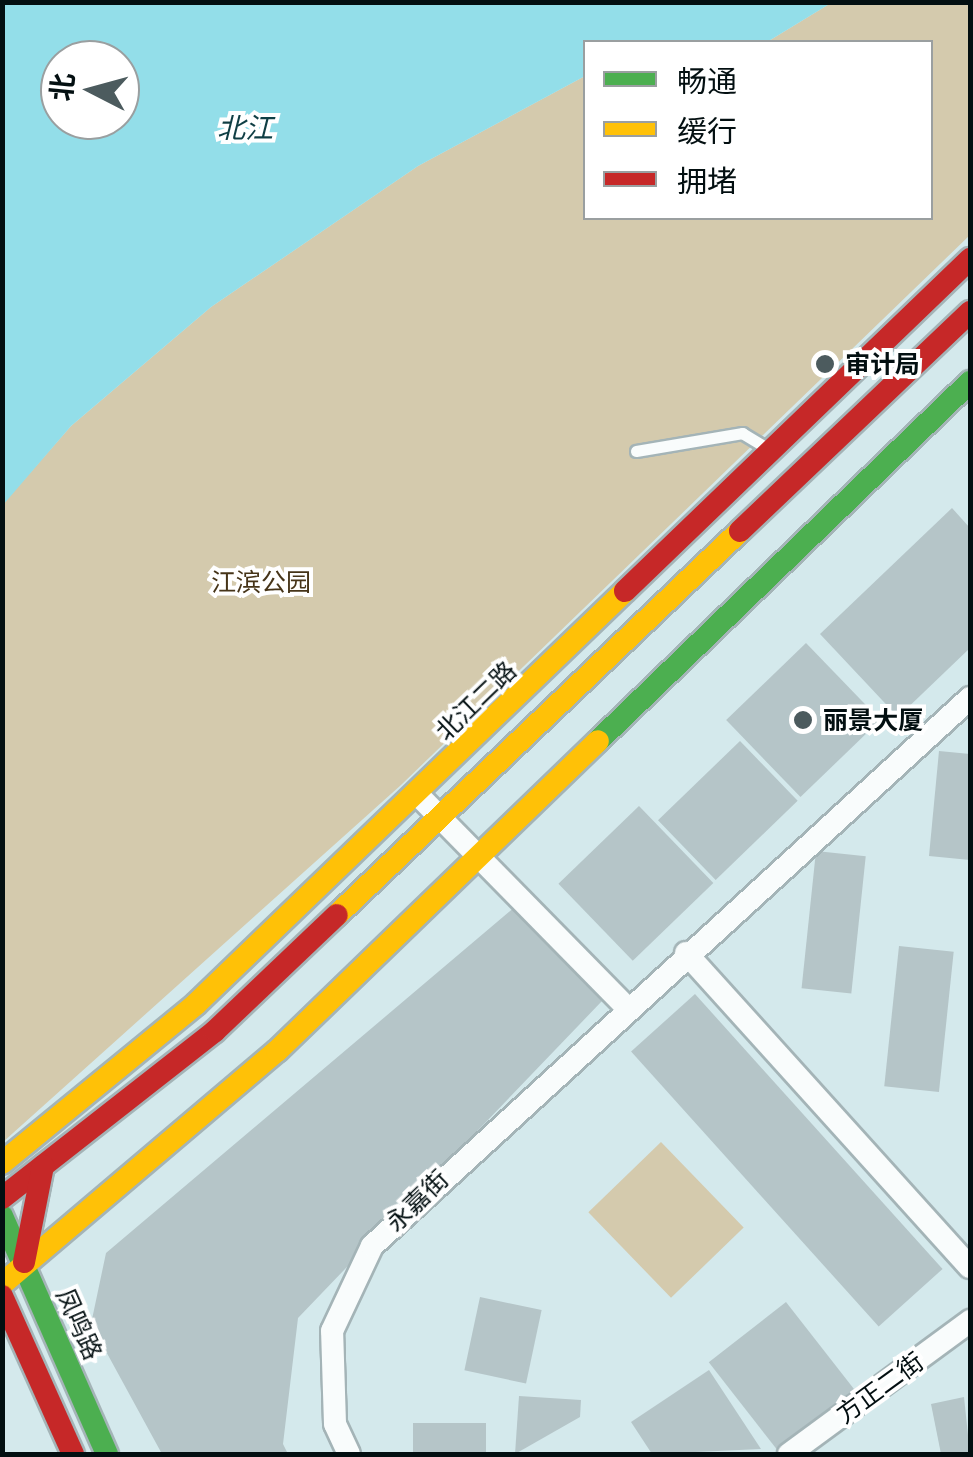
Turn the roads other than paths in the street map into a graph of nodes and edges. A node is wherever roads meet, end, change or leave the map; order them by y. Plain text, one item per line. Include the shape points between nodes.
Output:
1 (970, 259) edge
2 (970, 312) edge
3 (970, 382) edge
4 (636, 451) dead end
5 (772, 452) junction
6 (970, 698) edge
7 (418, 795) junction
8 (440, 820) junction
9 (482, 859) junction
10 (686, 953) junction
11 (627, 1008) junction
12 (2, 1163) edge
13 (44, 1164) junction
14 (2, 1198) edge
15 (2, 1216) edge
16 (970, 1267) edge
17 (24, 1270) junction
18 (2, 1284) edge
19 (2, 1296) edge
20 (970, 1322) edge
21 (73, 1454) edge
22 (107, 1454) edge
23 (349, 1454) edge
24 (788, 1454) edge

1 - 5 main road, 北江二路
2 - 8 main road
3 - 9 main road
4 - 5 lane via 742,432
5 - 7 main road, 北江二路
6 - 10 street, 永嘉街
7 - 8 street
7 - 12 main road, 北江二路 via 196,1004
8 - 9 street
8 - 13 main road via 215,1030
9 - 11 street
9 - 17 main road
10 - 11 street, 永嘉街
10 - 16 street
11 - 23 street, 永嘉街 via 407,1210 348,1283 328,1372 335,1424
13 - 14 main road
13 - 17 main road via 28,1215
15 - 17 main road, 凤鸣路
17 - 18 main road
17 - 22 main road, 凤鸣路
19 - 21 main road
20 - 24 street, 方正二街

